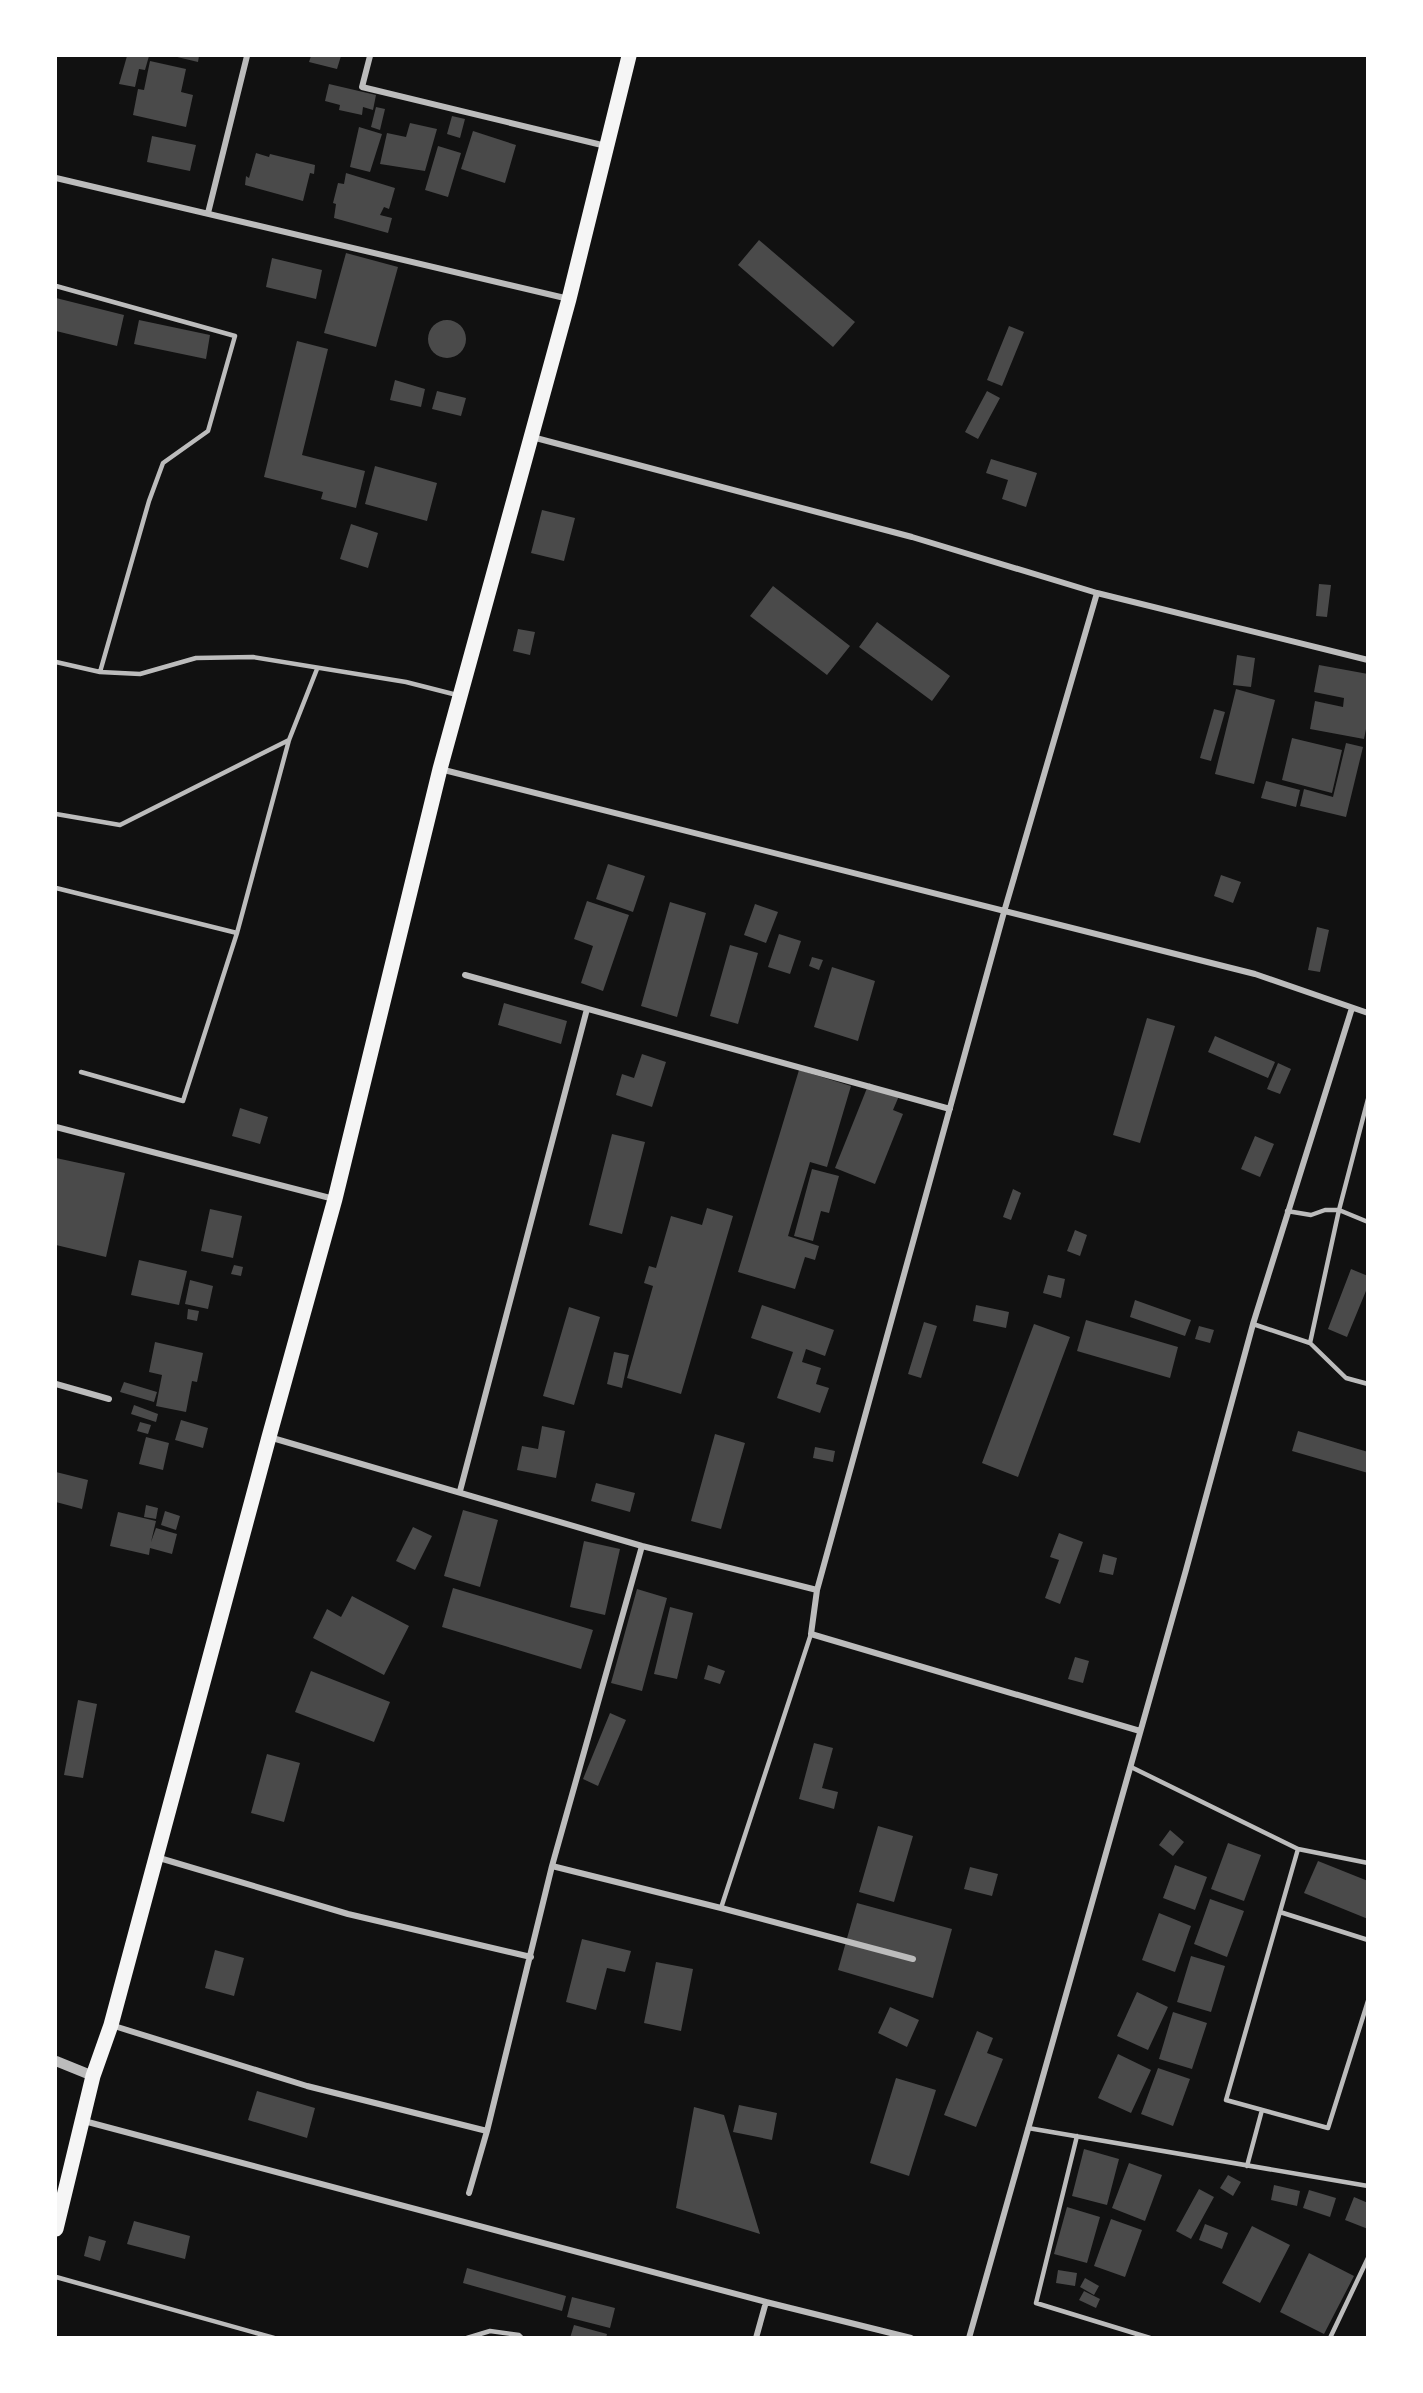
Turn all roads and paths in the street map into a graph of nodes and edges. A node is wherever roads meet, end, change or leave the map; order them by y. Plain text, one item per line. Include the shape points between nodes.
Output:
1 (247, 56) edge
2 (370, 56) edge
3 (629, 56) edge
4 (606, 147) junction
5 (56, 178) edge
6 (207, 213) junction
7 (56, 286) edge
8 (569, 299) junction
9 (531, 437) junction
10 (1097, 593) junction
11 (1368, 660) edge
12 (56, 662) edge
13 (317, 669) junction
14 (100, 672) junction
15 (460, 695) junction
16 (290, 740) junction
17 (440, 769) junction
18 (56, 814) edge
19 (56, 888) edge
20 (1004, 912) junction
21 (237, 933) junction
22 (465, 975) dead end
23 (1352, 1008) junction
24 (586, 1009) junction
25 (1368, 1013) edge
26 (81, 1072) dead end
27 (1368, 1099) edge
28 (950, 1109) junction
29 (56, 1127) edge
30 (335, 1199) junction
31 (1339, 1210) junction
32 (1287, 1211) junction
33 (1368, 1222) edge
34 (1253, 1324) junction
35 (1310, 1343) junction
36 (56, 1384) edge
37 (1368, 1384) edge
38 (109, 1399) dead end
39 (269, 1437) junction
40 (460, 1491) junction
41 (642, 1546) junction
42 (817, 1590) junction
43 (811, 1634) junction
44 (1140, 1731) junction
45 (1131, 1767) junction
46 (1298, 1849) junction
47 (156, 1857) junction
48 (1368, 1863) edge
49 (552, 1866) junction
50 (721, 1908) junction
51 (1280, 1912) junction
52 (1368, 1940) edge
53 (531, 1957) junction
54 (913, 1959) dead end
55 (1368, 2001) edge
56 (111, 2025) junction
57 (56, 2061) edge
58 (93, 2076) junction
59 (1262, 2110) junction
60 (83, 2121) junction
61 (1029, 2128) junction
62 (488, 2131) junction
63 (1077, 2136) junction
64 (1247, 2166) junction
65 (1368, 2186) edge
66 (469, 2193) dead end
67 (56, 2229) edge
68 (1368, 2258) edge
69 (56, 2277) edge
70 (766, 2302) junction
71 (274, 2337) edge
72 (466, 2337) edge
73 (522, 2337) edge
74 (756, 2337) edge
75 (911, 2337) edge
76 (969, 2337) edge
77 (1150, 2337) edge
78 (1330, 2337) edge

1 - 6 street
2 - 4 street via 362,87
3 - 4 main road
4 - 8 main road
5 - 6 street
6 - 8 street
7 - 14 lane via 235,336 208,431 163,463 148,501
8 - 9 main road
9 - 10 street via 912,537
9 - 15 main road
10 - 11 street
10 - 20 street
12 - 14 lane
13 - 14 lane via 253,657 196,658 140,674
13 - 15 lane via 406,682
13 - 16 lane
15 - 17 main road
16 - 18 lane via 120,825
16 - 21 lane
17 - 20 street
17 - 30 main road
19 - 21 lane
20 - 23 street via 1256,974
20 - 28 street
21 - 26 lane via 183,1101
22 - 24 street
23 - 25 street
23 - 32 street
24 - 28 street
24 - 40 street
27 - 31 lane
28 - 42 street
29 - 30 street
30 - 39 main road
31 - 32 lane via 1311,1215
31 - 33 lane
31 - 35 lane
32 - 34 street
34 - 35 lane
34 - 44 street
35 - 37 lane via 1346,1378
36 - 38 street
39 - 40 street
39 - 47 main road
40 - 41 street
41 - 42 street
41 - 49 street
42 - 43 street
43 - 44 street
43 - 50 lane
44 - 45 street
45 - 46 lane
45 - 61 street
46 - 48 lane
46 - 51 lane
47 - 53 street via 348,1914
47 - 56 main road
49 - 50 street
49 - 53 street
50 - 54 street
51 - 52 lane
51 - 59 lane via 1226,2100
53 - 62 street
55 - 59 lane via 1328,2128
56 - 58 main road
56 - 62 street via 308,2086
57 - 58 street
58 - 60 main road
59 - 64 lane
60 - 67 main road
60 - 70 street
61 - 63 lane
61 - 76 street
62 - 66 street
63 - 64 lane
63 - 77 lane via 1036,2303
64 - 65 lane
68 - 78 lane
69 - 71 lane
70 - 74 street
70 - 75 street
72 - 73 lane via 490,2331

